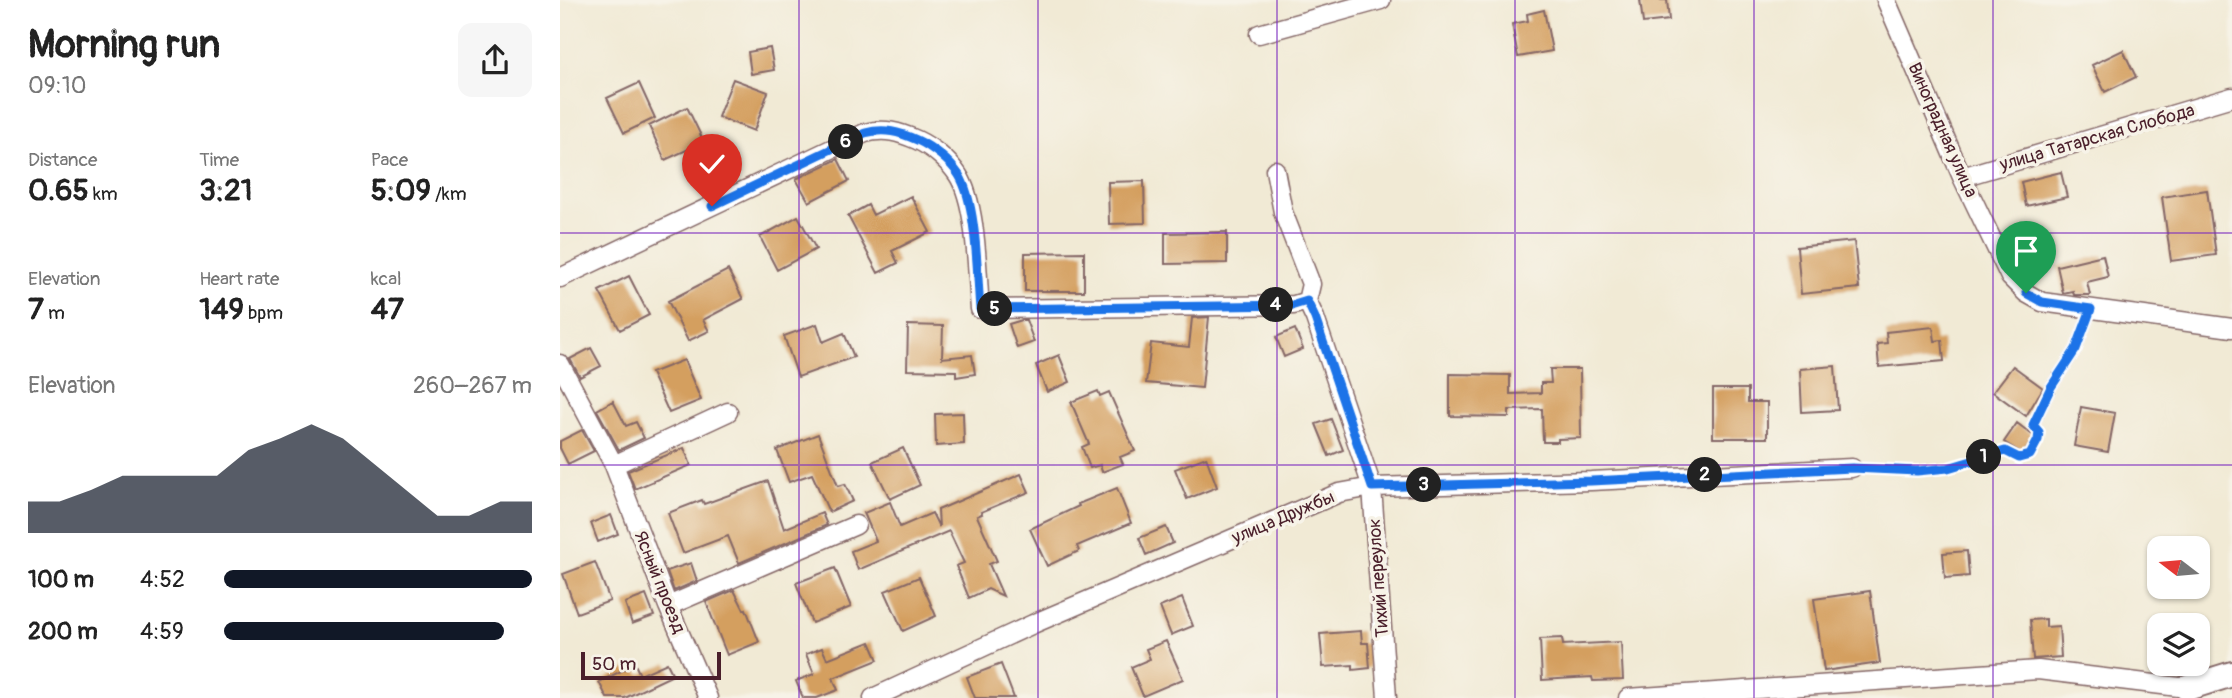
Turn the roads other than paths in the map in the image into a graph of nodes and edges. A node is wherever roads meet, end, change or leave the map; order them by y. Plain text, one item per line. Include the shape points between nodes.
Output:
1 (1381, 0) edge
2 (1886, 0) edge
3 (1259, 34) dead end
4 (2232, 97) edge
5 (1275, 170) dead end
6 (1962, 177) junction
7 (560, 278) edge
8 (1307, 301) junction
9 (2091, 309) junction
10 (2232, 328) edge
11 (560, 364) edge
12 (728, 412) dead end
13 (2033, 425) road end
14 (614, 465) junction
15 (1852, 468) road end
16 (1372, 487) junction
17 (856, 525) dead end
18 (667, 606) junction
19 (2232, 674) edge
20 (2187, 688) joint
21 (708, 698) edge
22 (873, 698) edge
23 (1387, 698) edge
24 (1628, 698) edge
25 (1636, 698) edge

1 - 3 street
2 - 6 street, Виноградная улица
4 - 6 street, улица Татарская Слобода
5 - 8 street via 1283,212 1311,284
6 - 9 street, Виноградная улица via 2010,277 2042,302
7 - 8 street via 865,133 880,130 922,143 960,177 974,236 980,309 1294,305
8 - 16 street, Тихий переулок
9 - 10 street, Виноградная улица
9 - 13 lane via 2076,349
11 - 14 street, Ясный проезд
12 - 14 street
14 - 18 street, Ясный проезд
15 - 16 street, улица Дружбы
16 - 22 street, улица Дружбы via 1339,493
16 - 23 street, Тихий переулок
17 - 18 street
18 - 21 street, Ясный проезд
19 - 20 street
20 - 25 street via 2038,670
24 - 25 street

